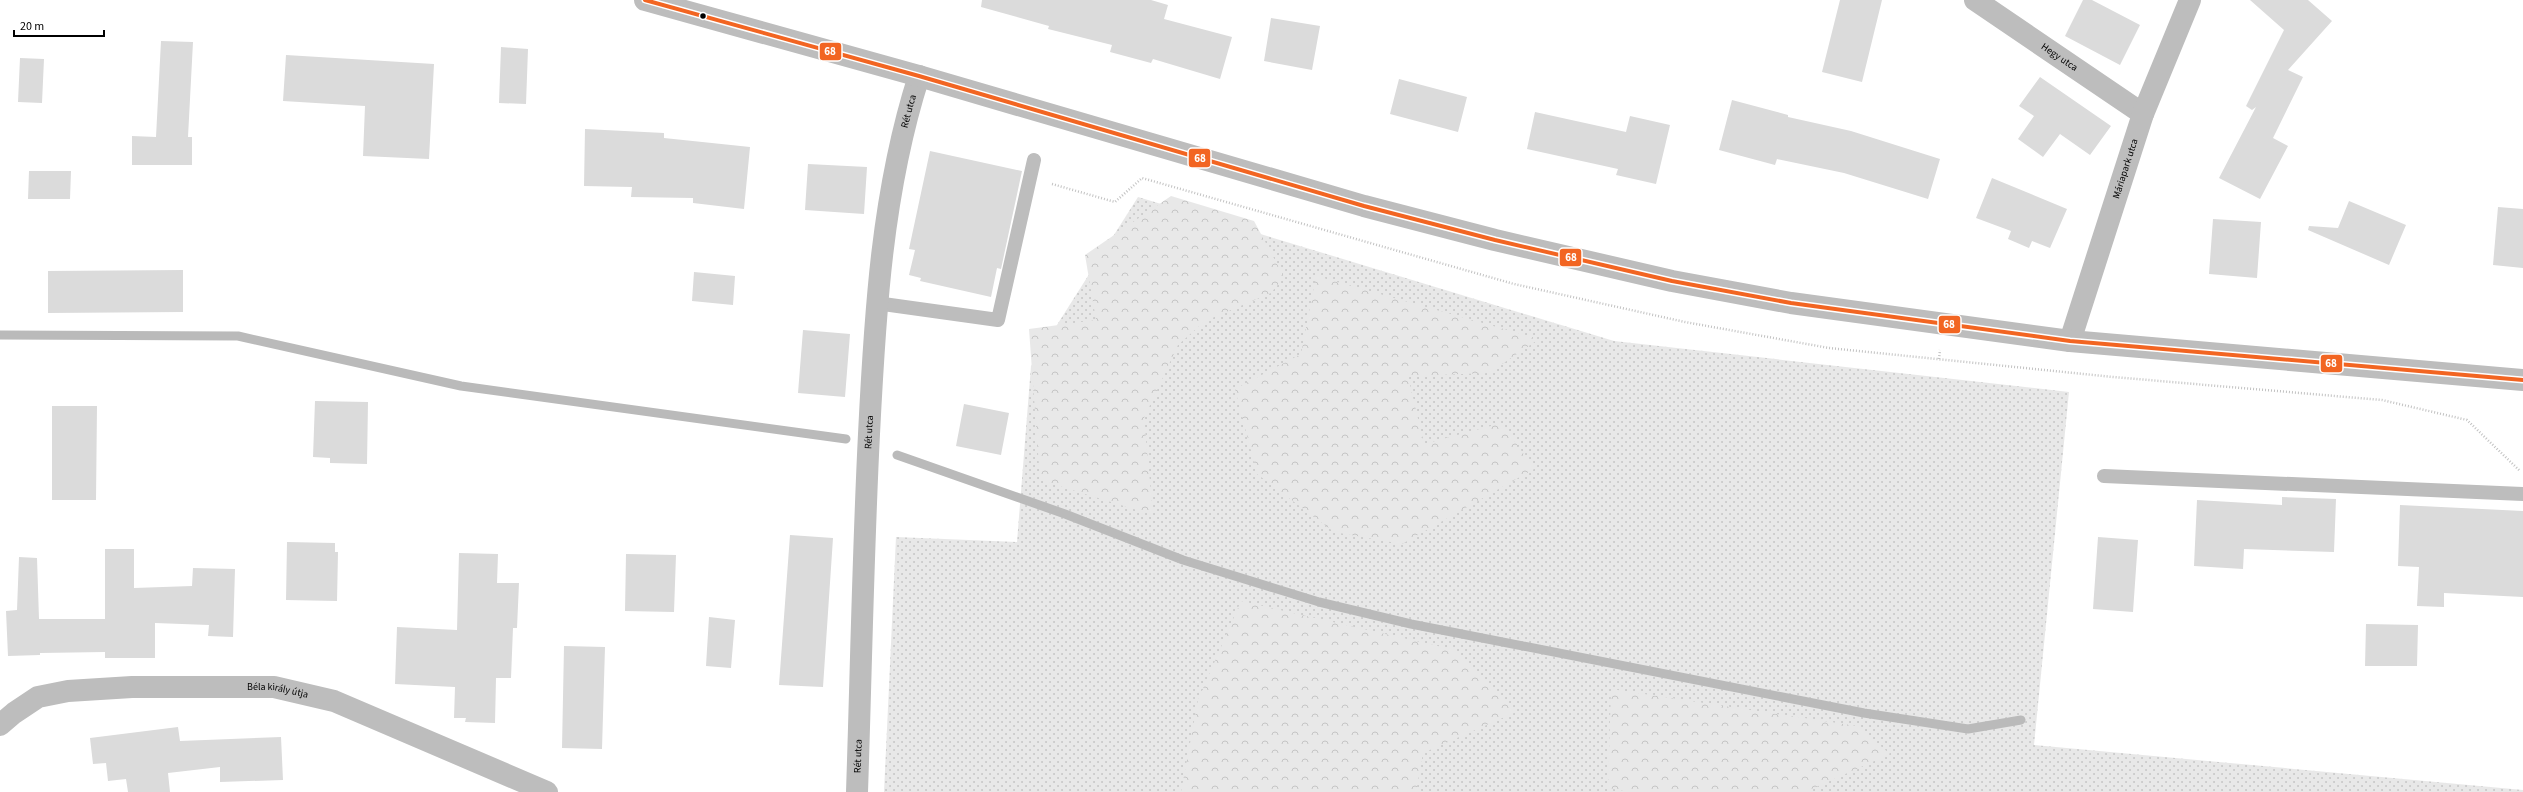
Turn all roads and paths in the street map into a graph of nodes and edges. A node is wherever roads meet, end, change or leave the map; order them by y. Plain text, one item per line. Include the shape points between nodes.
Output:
1 (645, 0) edge
2 (1975, 0) edge
3 (2190, 0) edge
4 (919, 76) junction
5 (2143, 114) junction
6 (1034, 160) dead end
7 (876, 303) junction
8 (2070, 341) junction
9 (2523, 380) edge
10 (2382, 400) dead end
11 (2523, 474) edge
12 (2104, 476) dead end
13 (2523, 494) edge
14 (0, 725) edge
15 (546, 792) edge
16 (856, 792) edge

1 - 4 main road
2 - 5 main road, Hegy utca
3 - 5 main road, Máriapark utca
4 - 7 main road, Rét utca via 904,124 897,158
4 - 8 main road via 1364,206 1495,240 1672,281 1807,305
5 - 8 main road, Máriapark utca
6 - 7 lane via 998,320
7 - 16 main road, Rét utca
8 - 9 main road
10 - 11 path via 2467,420
12 - 13 lane
14 - 15 main road, Béla király útja via 38,697 68,691 132,687 274,687 334,701

